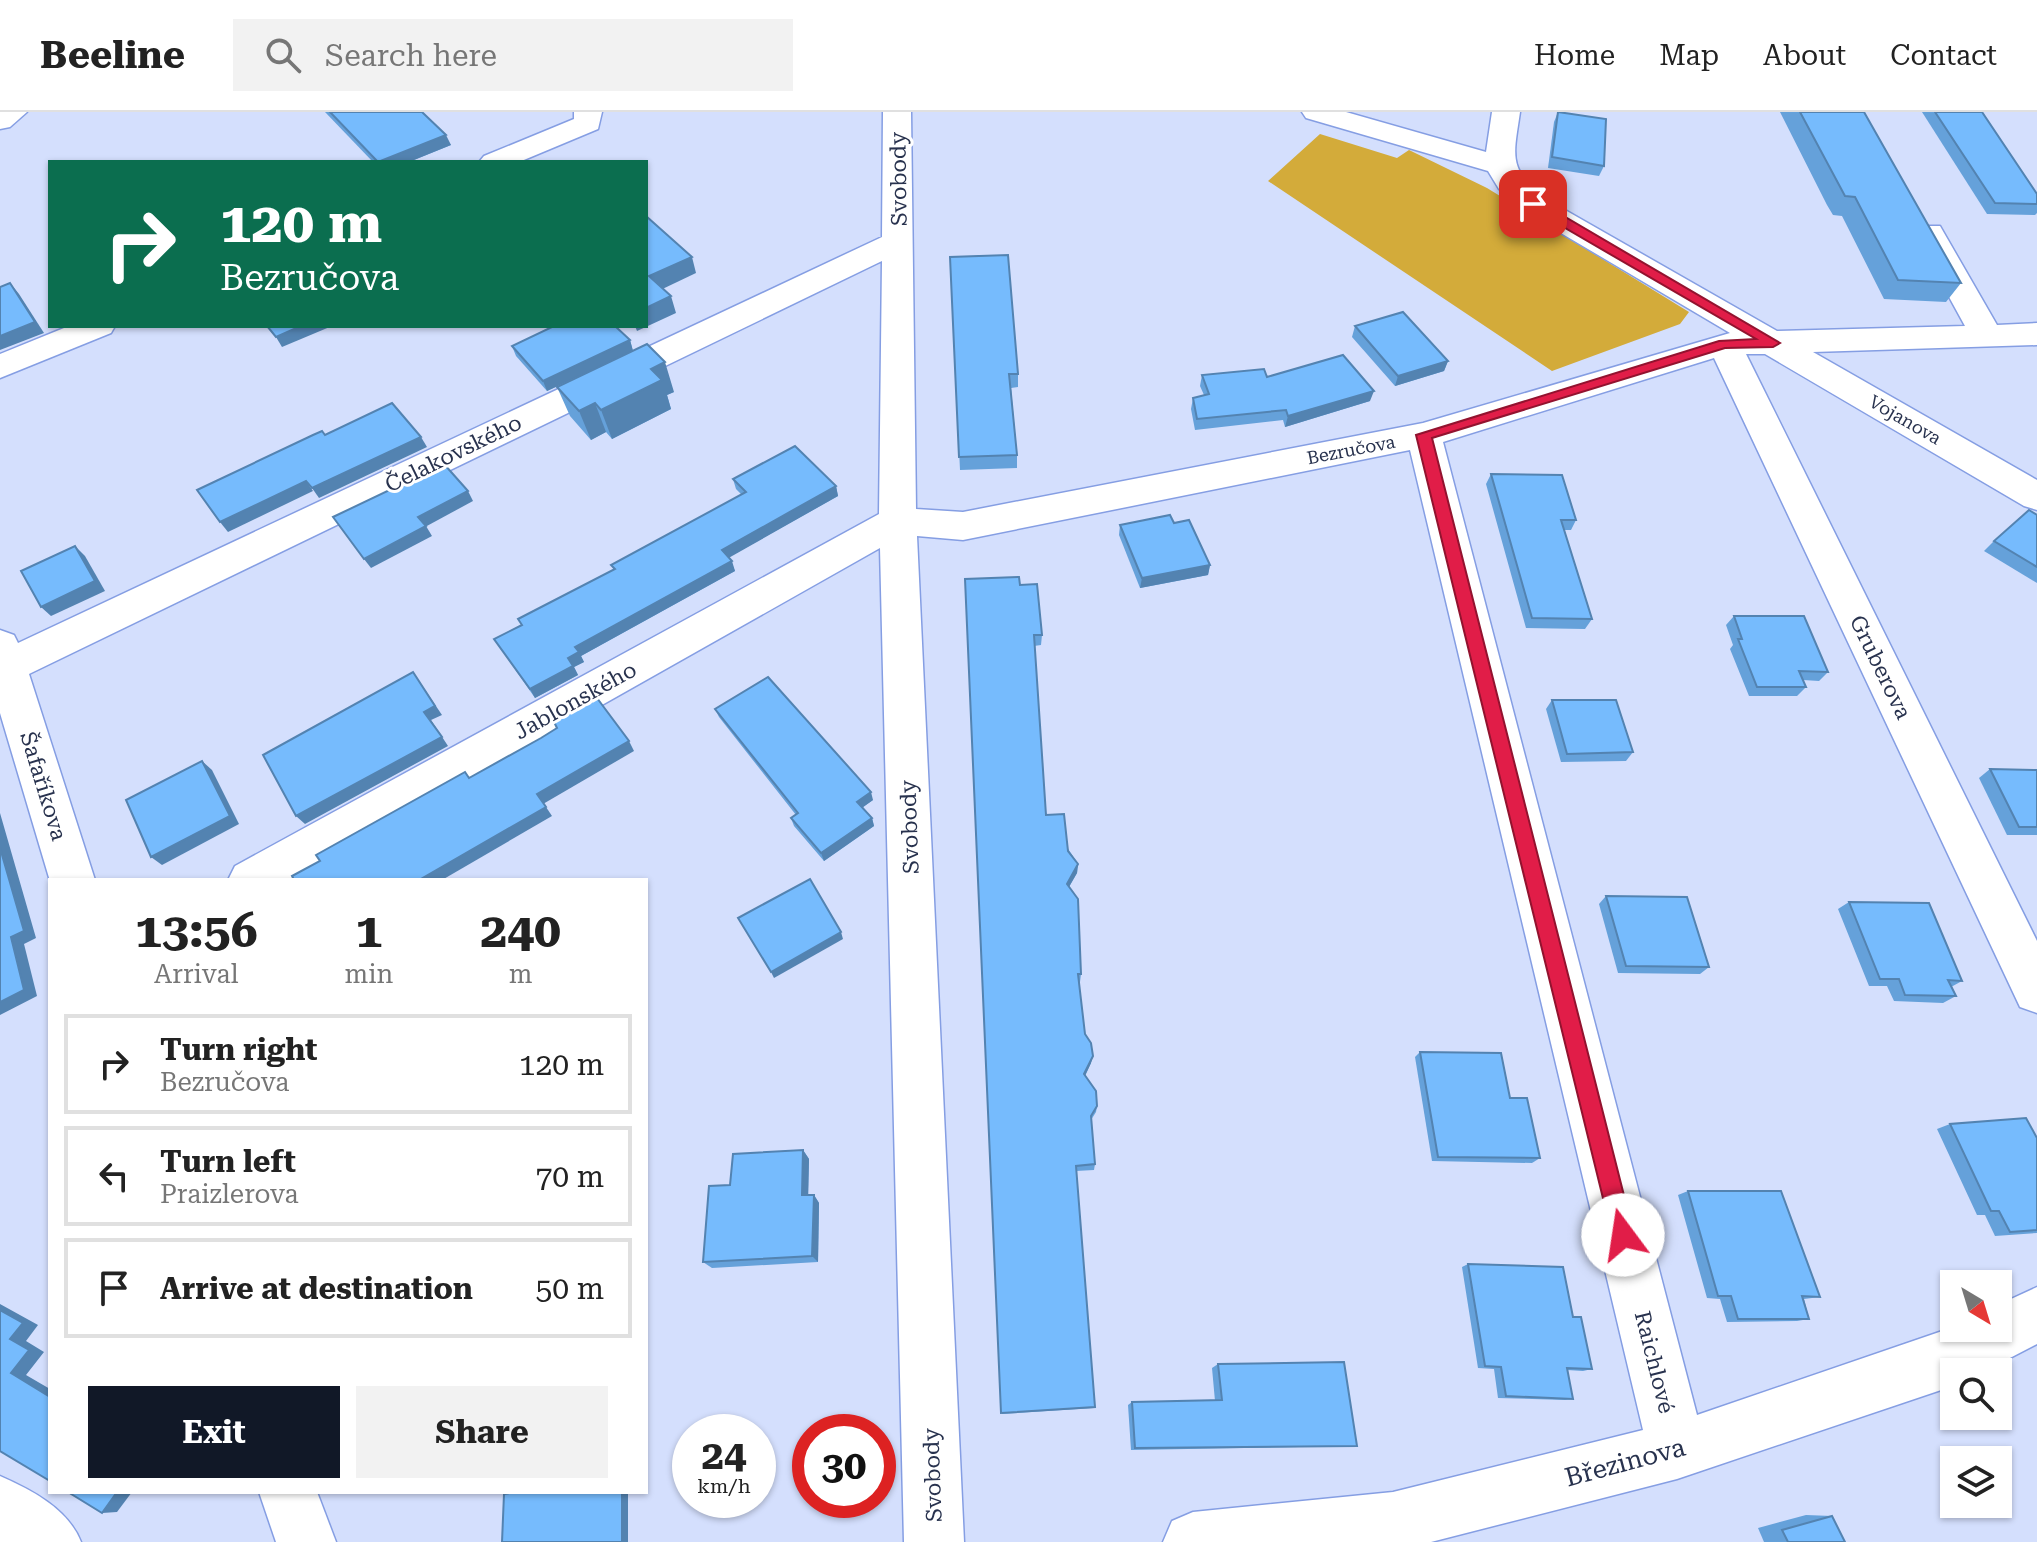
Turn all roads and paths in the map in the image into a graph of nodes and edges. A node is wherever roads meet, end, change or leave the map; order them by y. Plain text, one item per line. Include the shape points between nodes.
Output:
1 (13, 112) edge
2 (588, 112) edge
3 (897, 112) edge
4 (1316, 112) edge
5 (1506, 112) edge
6 (0, 121) edge
7 (499, 160) edge
8 (1498, 165) junction
9 (1912, 204) edge
10 (900, 240) junction
11 (94, 328) edge
12 (2037, 334) edge
13 (1987, 336) junction
14 (1773, 343) junction
15 (1724, 344) junction
16 (0, 367) edge
17 (1424, 435) junction
18 (2037, 497) edge
19 (898, 521) junction
20 (3, 656) edge
21 (71, 878) edge
22 (255, 878) edge
23 (2037, 991) edge
24 (2037, 1314) edge
25 (1677, 1450) junction
26 (289, 1494) edge
27 (0, 1506) edge
28 (51, 1542) edge
29 (306, 1542) edge
30 (934, 1542) edge
31 (1193, 1542) edge

1 - 6 street
2 - 7 street via 588,123
3 - 10 street, Svobody
4 - 8 street
5 - 8 street
8 - 14 street, Vojanova via 1509,185 1533,204
9 - 13 street
10 - 19 street, Svobody
10 - 20 street, Čelakovského
11 - 16 street
12 - 13 street, Bezručova
13 - 14 street, Bezručova
14 - 15 street, Bezručova
14 - 18 street, Vojanova
15 - 17 street, Bezručova
15 - 23 street, Gruberova
17 - 19 street, Bezručova via 963,526
17 - 25 street, Raichlové
19 - 22 street, Jablonského
19 - 30 street, Svobody
20 - 21 street, Šafaříkova
24 - 25 street, Březinova via 1950,1359
25 - 31 street, Březinova via 1393,1522
26 - 29 street
27 - 28 street

